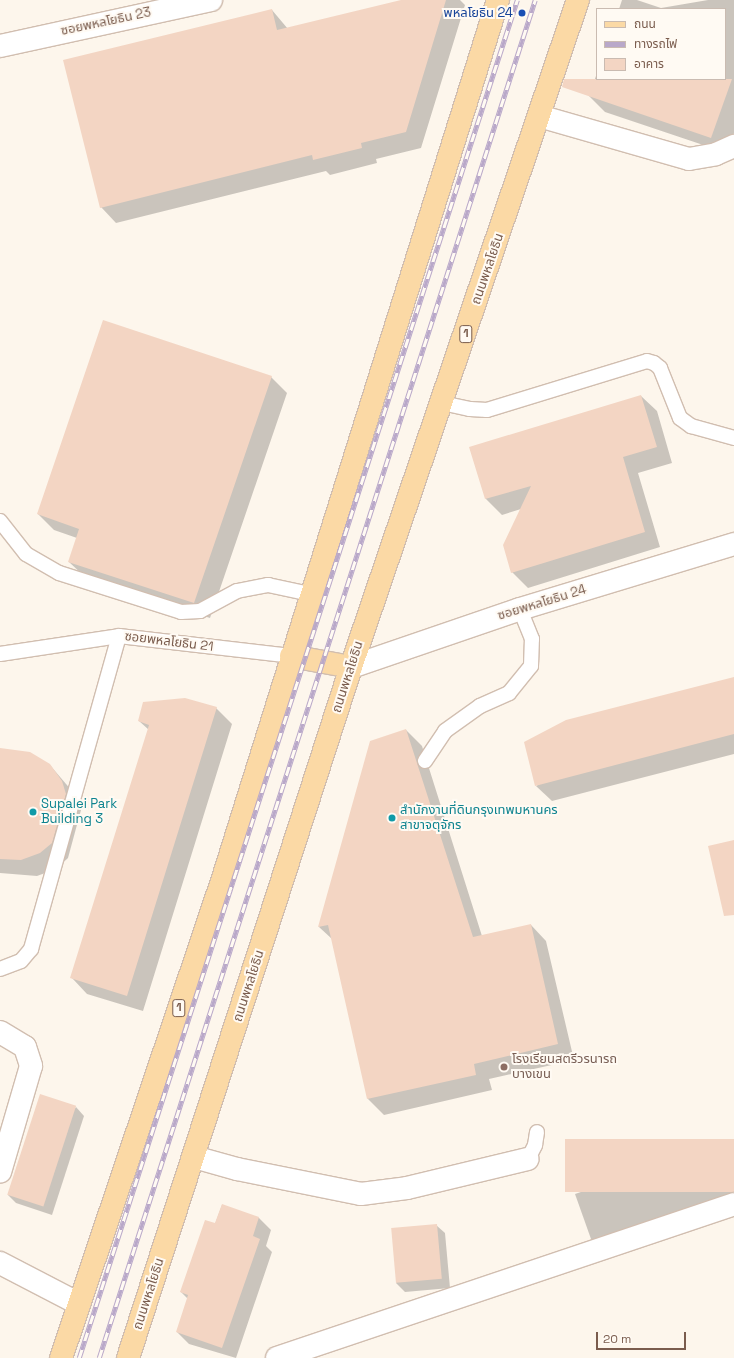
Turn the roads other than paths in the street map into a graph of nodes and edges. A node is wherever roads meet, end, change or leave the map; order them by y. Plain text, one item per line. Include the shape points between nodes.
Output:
1 (212, 0) edge
2 (498, 0) edge
3 (578, 0) edge
4 (0, 46) edge
5 (539, 116) junction
6 (734, 146) edge
7 (442, 403) junction
8 (734, 438) edge
9 (0, 521) edge
10 (734, 544) edge
11 (310, 594) junction
12 (520, 609) junction
13 (119, 636) junction
14 (0, 654) edge
15 (291, 656) junction
16 (351, 667) junction
17 (425, 762) dead end
18 (0, 970) edge
19 (0, 1032) edge
20 (537, 1132) dead end
21 (194, 1157) junction
22 (528, 1159) joint
23 (0, 1172) edge
24 (734, 1204) edge
25 (0, 1263) edge
26 (79, 1304) junction
27 (61, 1358) edge
28 (128, 1358) edge
29 (278, 1358) edge

1 - 4 street, ซอยพหลโยธิน 23 via 85,25
2 - 11 main road
3 - 5 main road, ถนนพหลโยธิน / 1
5 - 6 street via 690,160 716,154
5 - 7 main road, ถนนพหลโยธิน / 1
7 - 8 lane via 487,410 647,361 660,368 680,418 691,426
7 - 16 main road, ถนนพหลโยธิน / 1
9 - 11 lane via 26,554 59,572 181,612 200,611 237,591 268,585
10 - 12 street, ซอยพหลโยธิน 24
11 - 15 main road
12 - 16 street, ซอยพหลโยธิน 24
12 - 17 lane via 532,639 531,666 509,693 480,706 445,731
13 - 14 lane, ซอยพหลโยธิน 21
13 - 15 lane, ซอยพหลโยธิน 21
13 - 18 lane via 31,949 21,961
15 - 16 main road
15 - 26 main road, 1 via 224,875
16 - 21 main road, ถนนพหลโยธิน / 1
19 - 23 street via 25,1047 31,1066
20 - 22 lane via 535,1145
21 - 22 street via 361,1194 407,1188
21 - 28 main road, ถนนพหลโยธิน / 1
24 - 29 street
25 - 26 street
26 - 27 main road, 1

